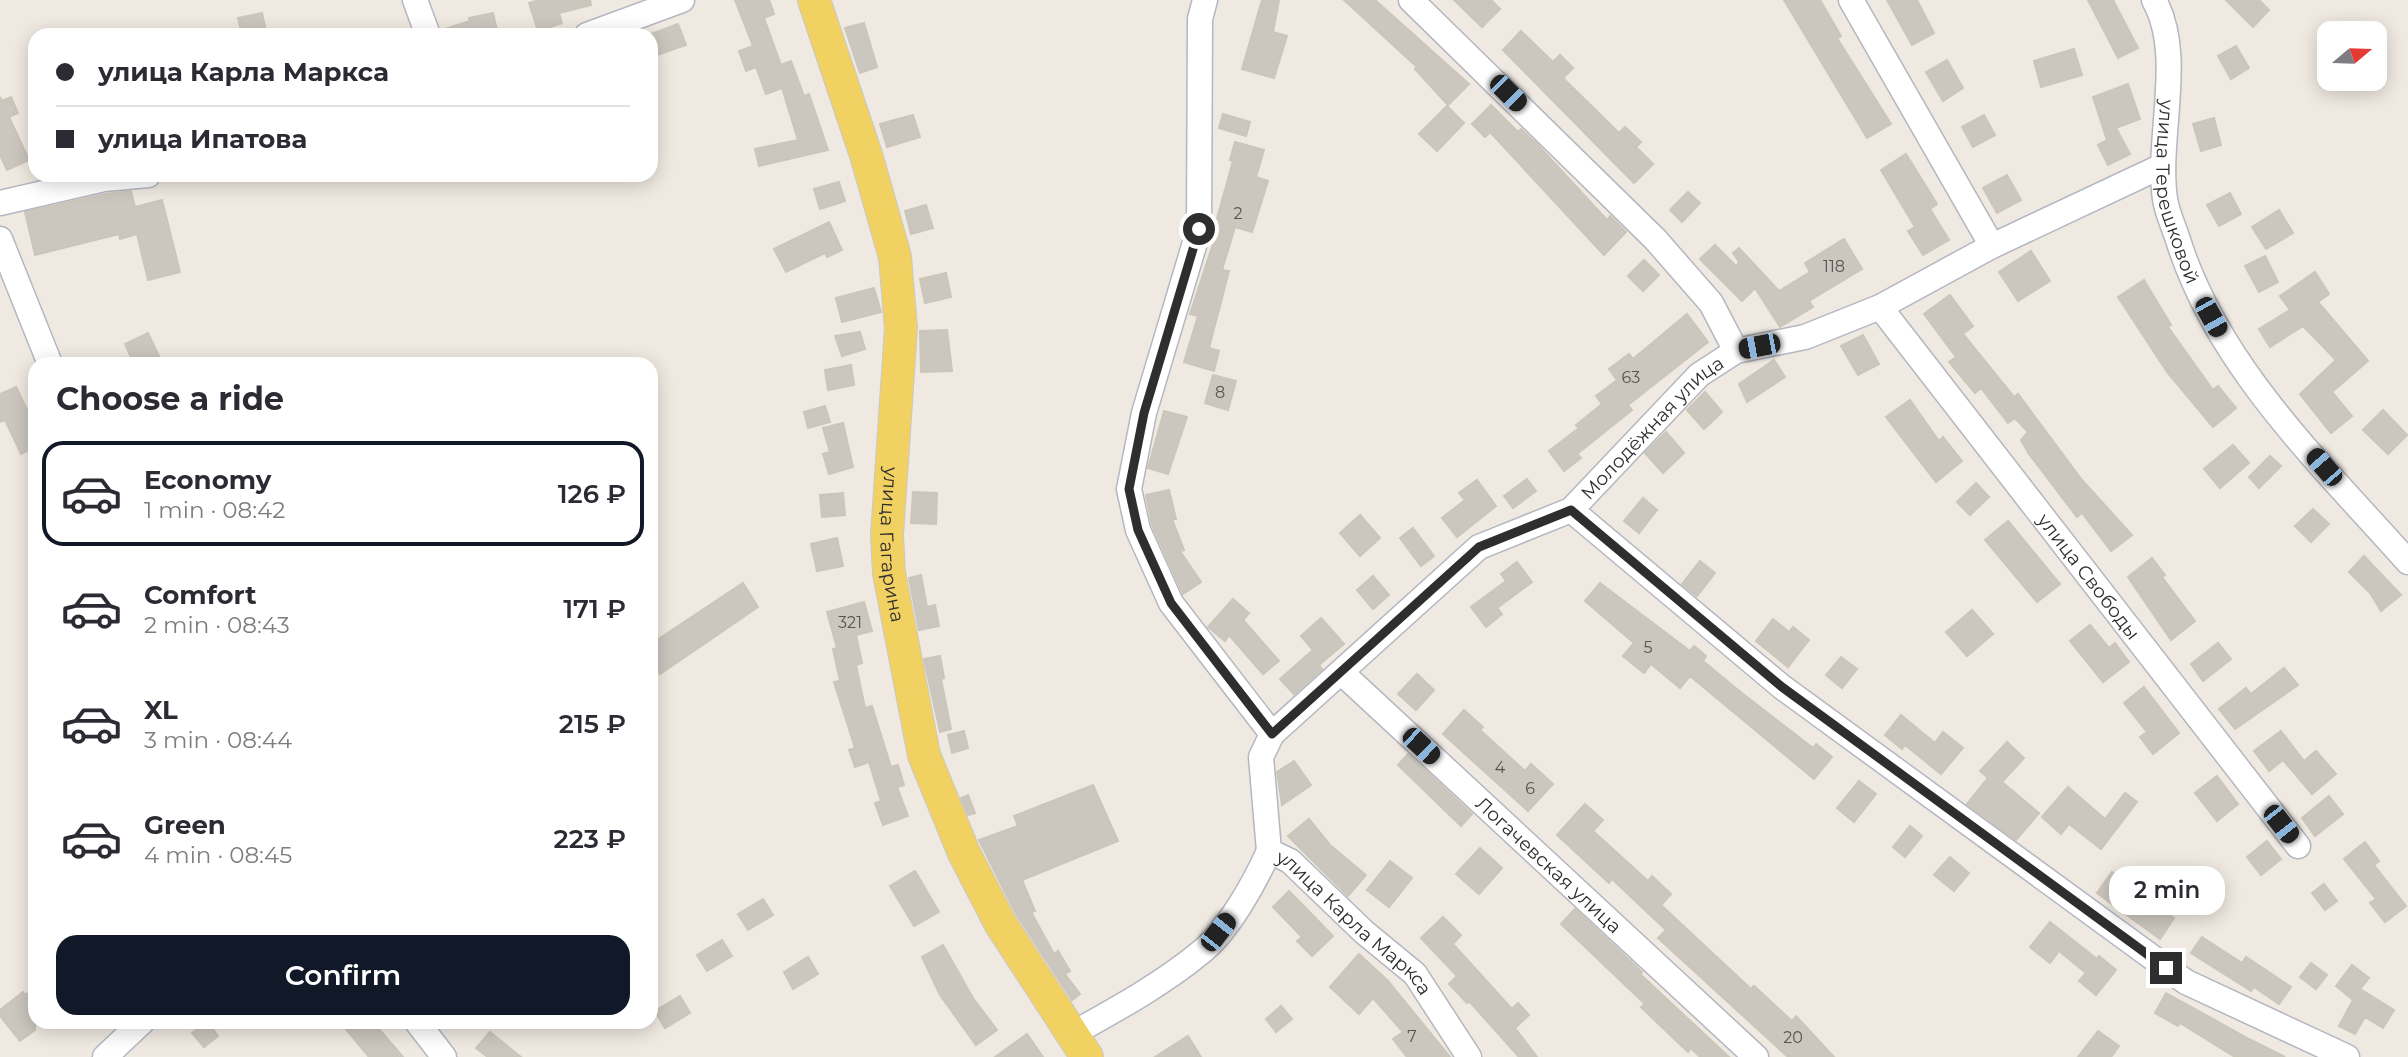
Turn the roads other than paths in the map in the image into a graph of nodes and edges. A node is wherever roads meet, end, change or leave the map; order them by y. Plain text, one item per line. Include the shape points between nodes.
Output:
1 (415, 0) edge
2 (682, 0) edge
3 (814, 0) edge
4 (1205, 0) edge
5 (1411, 0) edge
6 (1852, 0) edge
7 (2163, 5) edge
8 (425, 28) edge
9 (606, 28) edge
10 (2162, 166) junction
11 (95, 182) edge
12 (0, 203) edge
13 (0, 239) edge
14 (1992, 246) junction
15 (1880, 307) junction
16 (1736, 351) junction
17 (47, 357) edge
18 (1571, 510) junction
19 (2408, 562) edge
20 (1342, 673) junction
21 (1272, 734) junction
22 (2298, 846) dead end
23 (1269, 851) junction
24 (135, 1029) edge
25 (422, 1029) edge
26 (1079, 1045) edge
27 (106, 1057) edge
28 (443, 1057) edge
29 (1469, 1057) edge
30 (1756, 1057) edge
31 (2347, 1057) edge

1 - 8 street
2 - 9 street
3 - 26 main road, улица Гагарина via 895,257 901,328 887,535 889,573 925,755 964,853 1000,923
4 - 21 street via 1200,19 1199,229 1144,413 1129,489 1138,530 1171,603
5 - 16 street, Молодёжная улица via 1656,239 1711,303
6 - 14 street
7 - 10 street, улица Терешковой via 2167,89
10 - 14 street, Молодёжная улица
10 - 19 street, улица Терешковой via 2165,201 2190,280 2231,353 2290,429
11 - 12 street
13 - 17 street
14 - 15 street, Молодёжная улица
15 - 16 street, Молодёжная улица via 1805,338
15 - 22 street, улица Свободы
16 - 18 street, Молодёжная улица via 1699,375
18 - 20 street, Молодёжная улица via 1479,547
18 - 31 street via 1782,687 2186,982
20 - 21 street, Молодёжная улица
20 - 30 street, Логачевская улица
21 - 23 street, улица Карла Маркса via 1261,757
23 - 26 street via 1251,890 1202,952 1114,1010
23 - 29 street, улица Карла Маркса via 1290,861 1415,974
24 - 27 street
25 - 28 street

